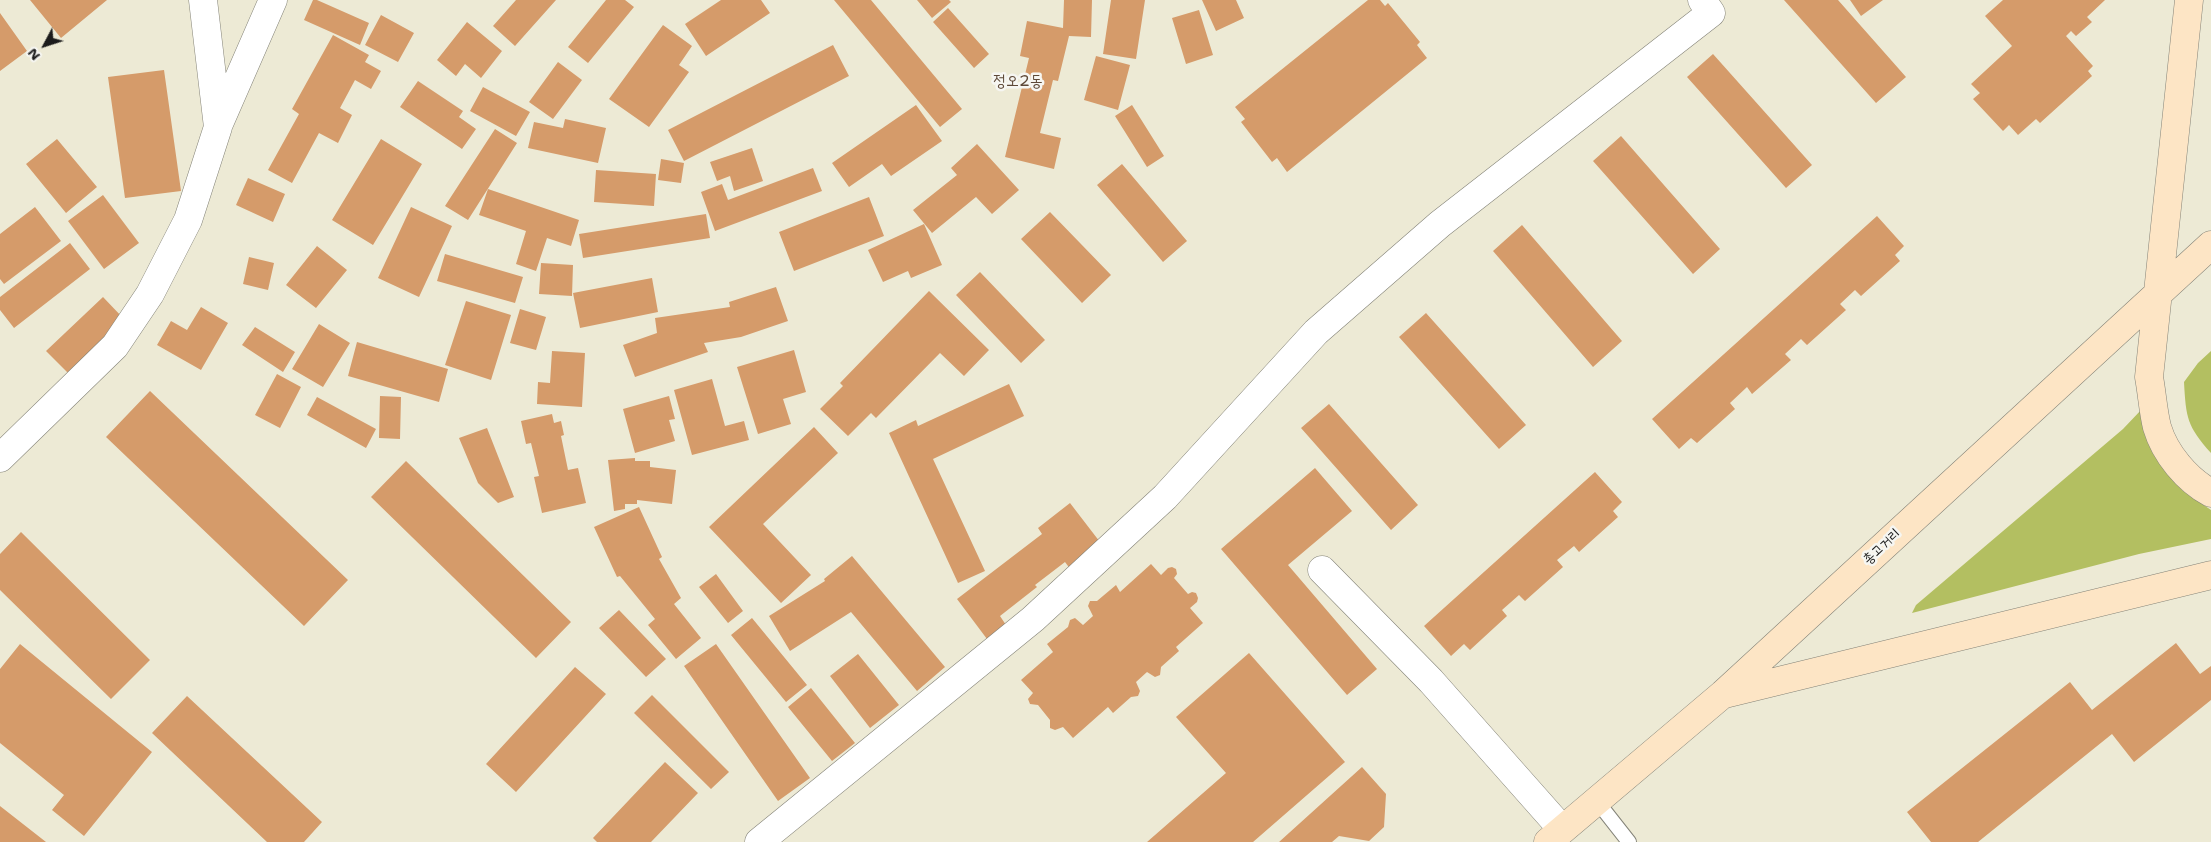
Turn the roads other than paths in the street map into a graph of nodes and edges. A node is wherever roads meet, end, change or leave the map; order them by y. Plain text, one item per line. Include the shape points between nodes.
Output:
1 (203, 0) edge
2 (273, 0) edge
3 (1702, 0) edge
4 (2189, 0) edge
5 (218, 127) junction
6 (2211, 245) edge
7 (2157, 293) junction
8 (0, 458) edge
9 (2211, 493) edge
10 (1322, 570) dead end
11 (2211, 575) edge
12 (1723, 694) junction
13 (1596, 800) junction
14 (1555, 836) edge
15 (759, 842) edge
16 (1629, 842) edge

1 - 5 street
2 - 5 street
3 - 15 street via 1711,14 1440,224 1316,332 1165,497 1032,619
4 - 7 main road
5 - 8 street via 188,220 150,294 114,346
6 - 7 main road, 총고거리
7 - 9 main road via 2149,377 2158,428 2168,451 2183,472
7 - 12 main road, 총고거리
10 - 14 street via 1431,681
11 - 12 main road
12 - 13 main road, 총고거리
13 - 14 main road, 총고거리
13 - 16 lane

